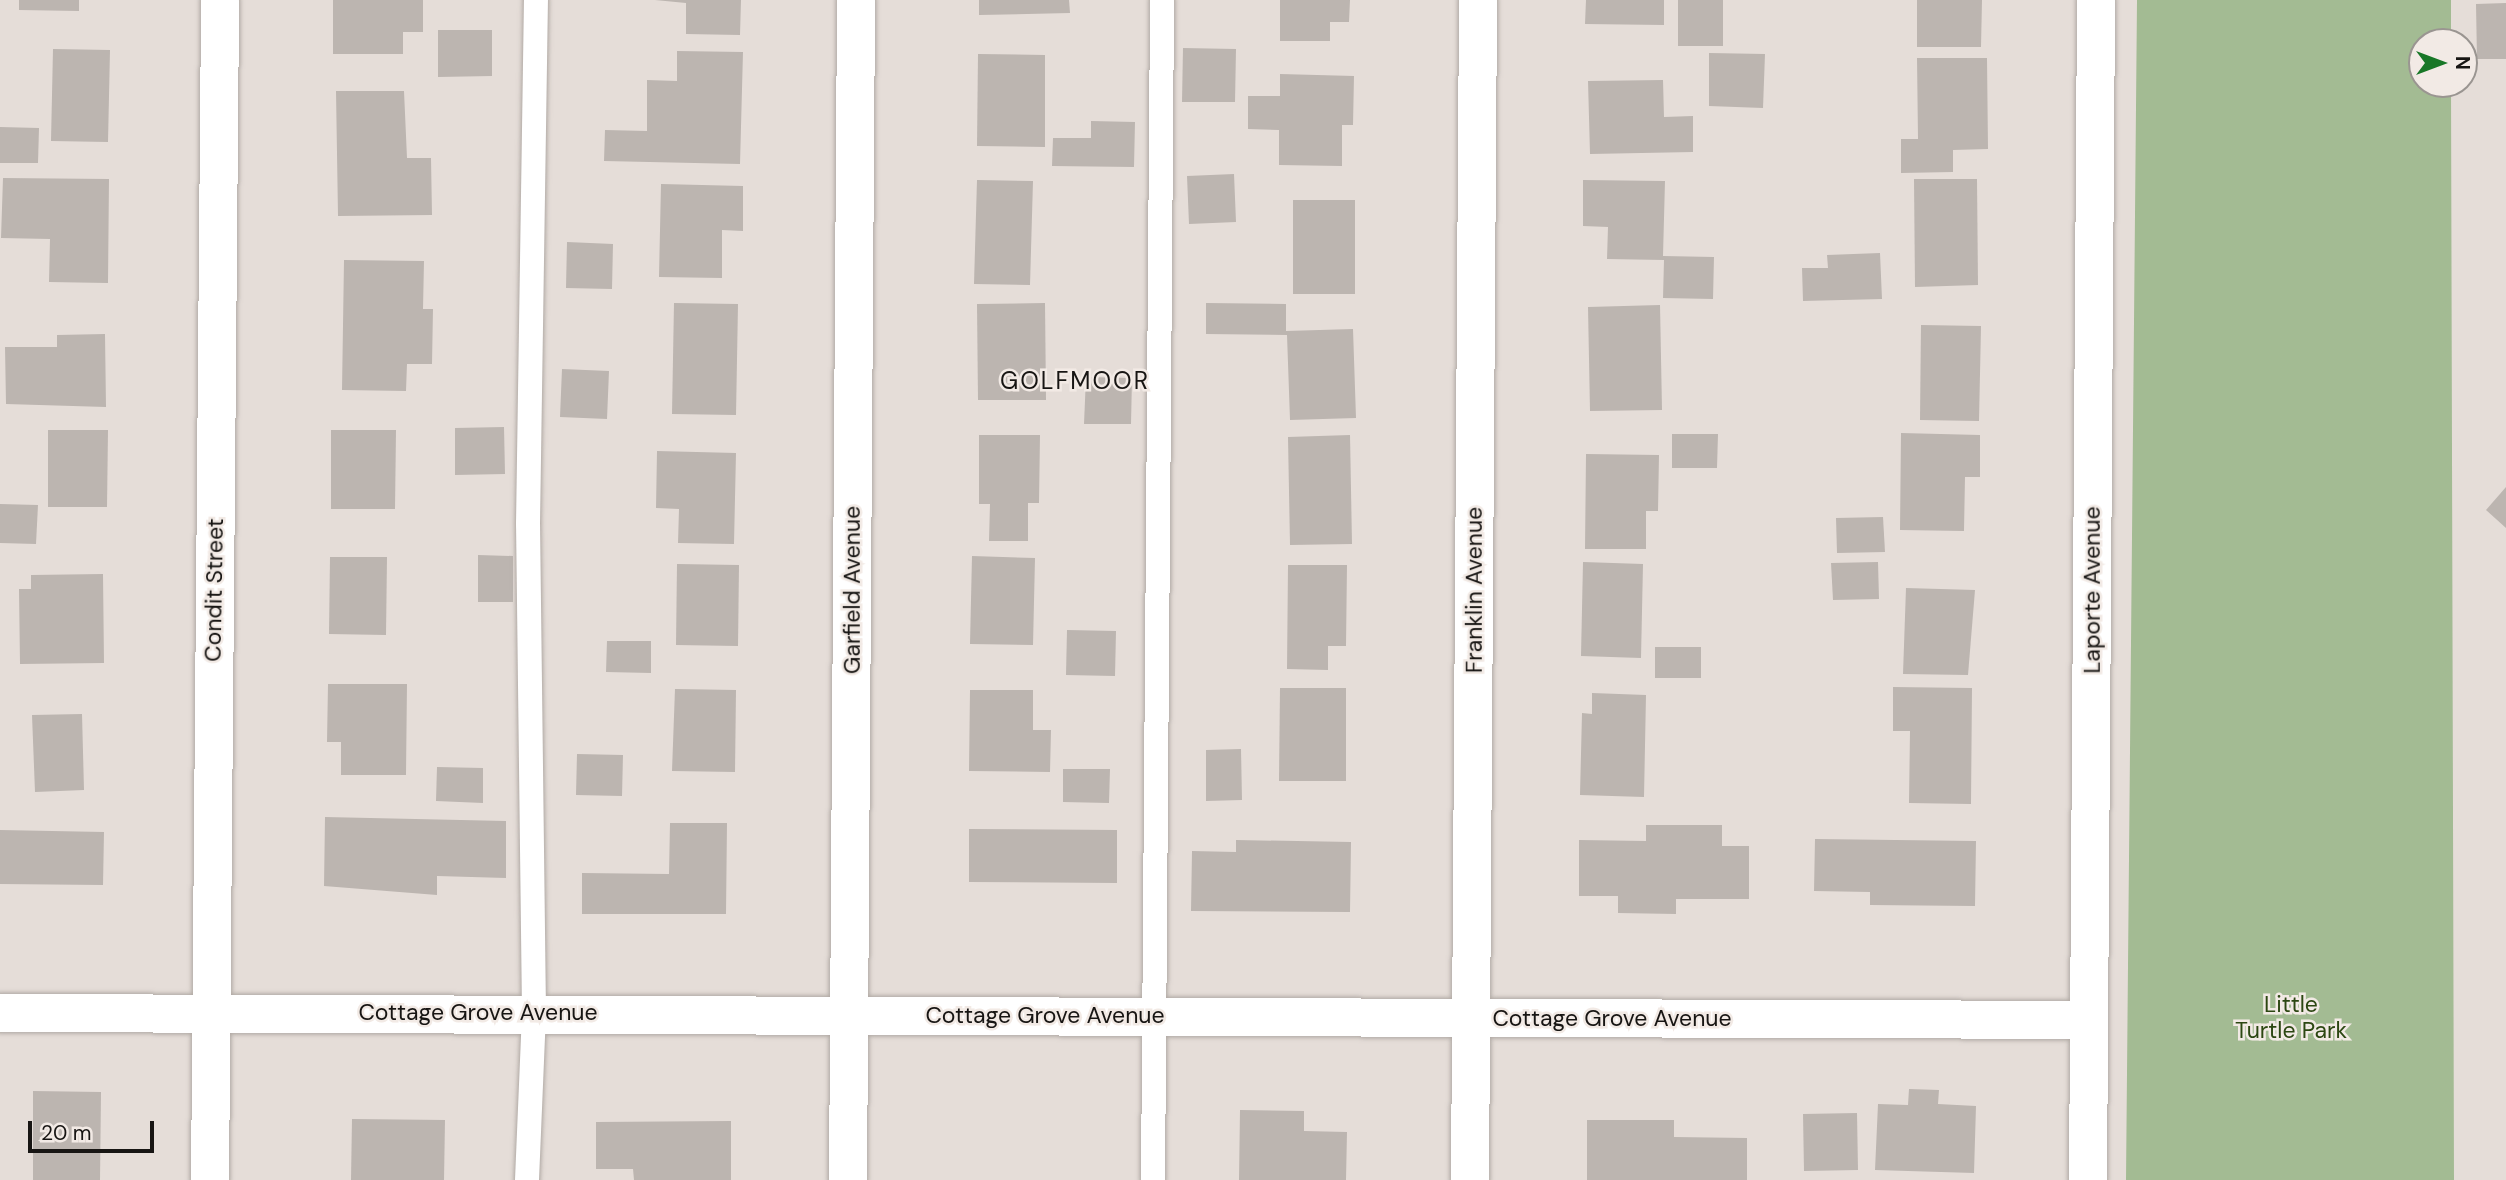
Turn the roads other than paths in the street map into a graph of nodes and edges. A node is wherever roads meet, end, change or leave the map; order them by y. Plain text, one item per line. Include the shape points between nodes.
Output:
1 (220, 0) edge
2 (536, 0) edge
3 (856, 0) edge
4 (1162, 0) edge
5 (1478, 0) edge
6 (2096, 0) edge
7 (210, 1010) junction
8 (534, 1012) junction
9 (0, 1013) edge
10 (849, 1014) junction
11 (1154, 1016) junction
12 (1471, 1018) junction
13 (2089, 1020) junction
14 (210, 1180) edge
15 (527, 1180) edge
16 (848, 1180) edge
17 (1153, 1180) edge
18 (1469, 1180) edge
19 (2088, 1180) edge

1 - 7 street, Condit Street
2 - 8 lane via 528,524
3 - 10 street, Garfield Avenue
4 - 11 lane
5 - 12 street, Franklin Avenue
6 - 13 street, Laporte Avenue
7 - 8 street, Cottage Grove Avenue
7 - 9 street, Cottage Grove Avenue
7 - 14 street, Condit Street
8 - 10 street, Cottage Grove Avenue
8 - 15 lane
10 - 11 street, Cottage Grove Avenue
10 - 16 street, Garfield Avenue
11 - 12 street, Cottage Grove Avenue
11 - 17 lane
12 - 13 street, Cottage Grove Avenue
12 - 18 street, Franklin Avenue
13 - 19 street, Laporte Avenue

